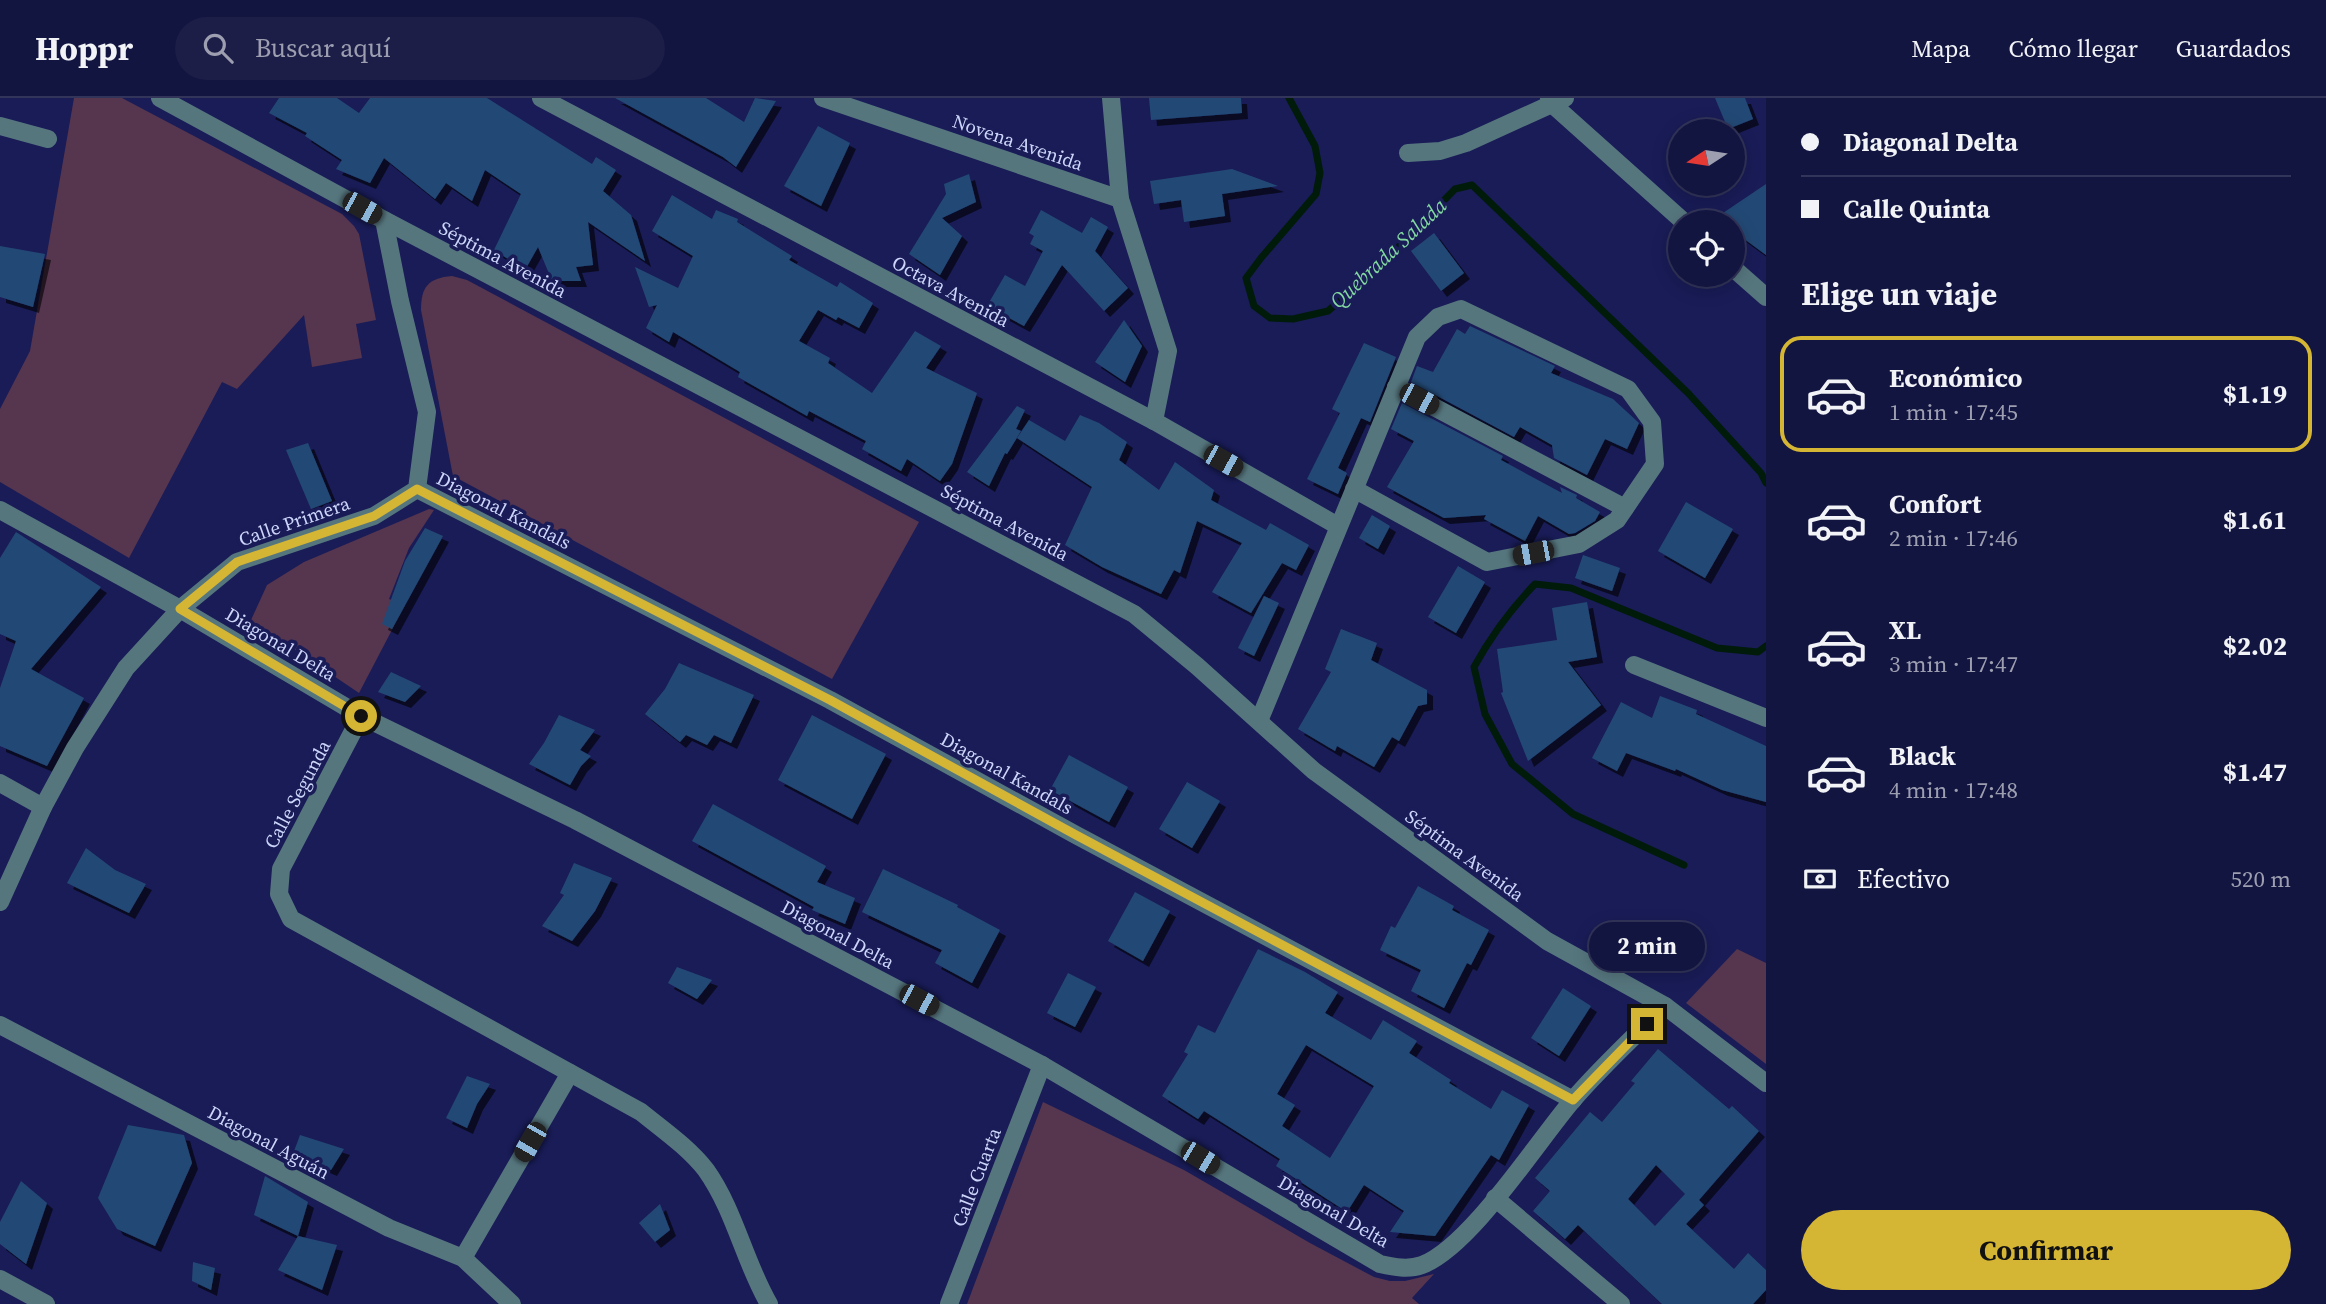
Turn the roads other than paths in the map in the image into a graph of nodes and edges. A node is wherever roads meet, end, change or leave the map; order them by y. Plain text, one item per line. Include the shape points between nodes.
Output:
1 (160, 98) edge
2 (541, 98) edge
3 (823, 98) edge
4 (1111, 98) edge
5 (1555, 100) edge
6 (0, 126) edge
7 (48, 139) dead end
8 (1408, 153) dead end
9 (1120, 199) junction
10 (1671, 210) edge
11 (384, 220) junction
12 (1745, 276) edge
13 (1763, 289) edge
14 (1396, 387) junction
15 (1154, 421) junction
16 (417, 489) junction
17 (1354, 489) junction
18 (1625, 508) junction
19 (0, 510) edge
20 (1338, 526) junction
21 (180, 609) junction
22 (1634, 665) dead end
23 (361, 716) junction
24 (1766, 718) edge
25 (1259, 721) junction
26 (0, 783) edge
27 (43, 807) junction
28 (0, 902) edge
29 (1665, 1006) junction
30 (0, 1025) edge
31 (1042, 1065) junction
32 (570, 1073) junction
33 (1766, 1083) edge
34 (1573, 1100) junction
35 (1495, 1198) junction
36 (463, 1258) junction
37 (0, 1279) edge
38 (46, 1304) edge
39 (512, 1304) edge
40 (769, 1304) edge
41 (949, 1304) edge
42 (1621, 1304) edge

1 - 11 street, Séptima Avenida
2 - 15 street, Octava Avenida
3 - 9 street, Novena Avenida
4 - 9 street
5 - 8 street via 1466,142 1440,151
5 - 10 street
6 - 7 street
9 - 15 street via 1168,351
11 - 16 street via 427,412
11 - 25 street, Séptima Avenida via 1134,614
12 - 13 street
14 - 17 street
14 - 18 street
14 - 18 street via 1417,337 1438,317 1461,309 1628,389 1652,422 1654,464
15 - 20 street, Octava Avenida
16 - 21 street, Calle Primera via 374,516 237,562
16 - 34 street, Diagonal Kandals via 830,700
17 - 18 street via 1486,562 1579,544 1617,520
17 - 20 street
19 - 21 street, Diagonal Delta
20 - 25 street
21 - 23 street, Diagonal Delta
21 - 27 street, Calle Primera via 126,668
22 - 24 street
23 - 31 street, Diagonal Delta via 575,820
23 - 32 street, Calle Segunda via 281,869 279,894 291,919
25 - 29 street, Séptima Avenida via 1314,771 1547,941
26 - 27 street
27 - 28 street, Calle Primera
29 - 33 street, Séptima Avenida
29 - 34 street, Diagonal Delta
30 - 36 street, Diagonal Aguán via 389,1228
31 - 35 street, Diagonal Delta via 1380,1264 1401,1269 1422,1265 1444,1252
31 - 41 street, Calle Cuarta
32 - 36 street
32 - 40 street via 640,1112 705,1169 736,1226
34 - 35 street, Diagonal Delta
35 - 42 street
36 - 39 street, Diagonal Aguán
37 - 38 street

